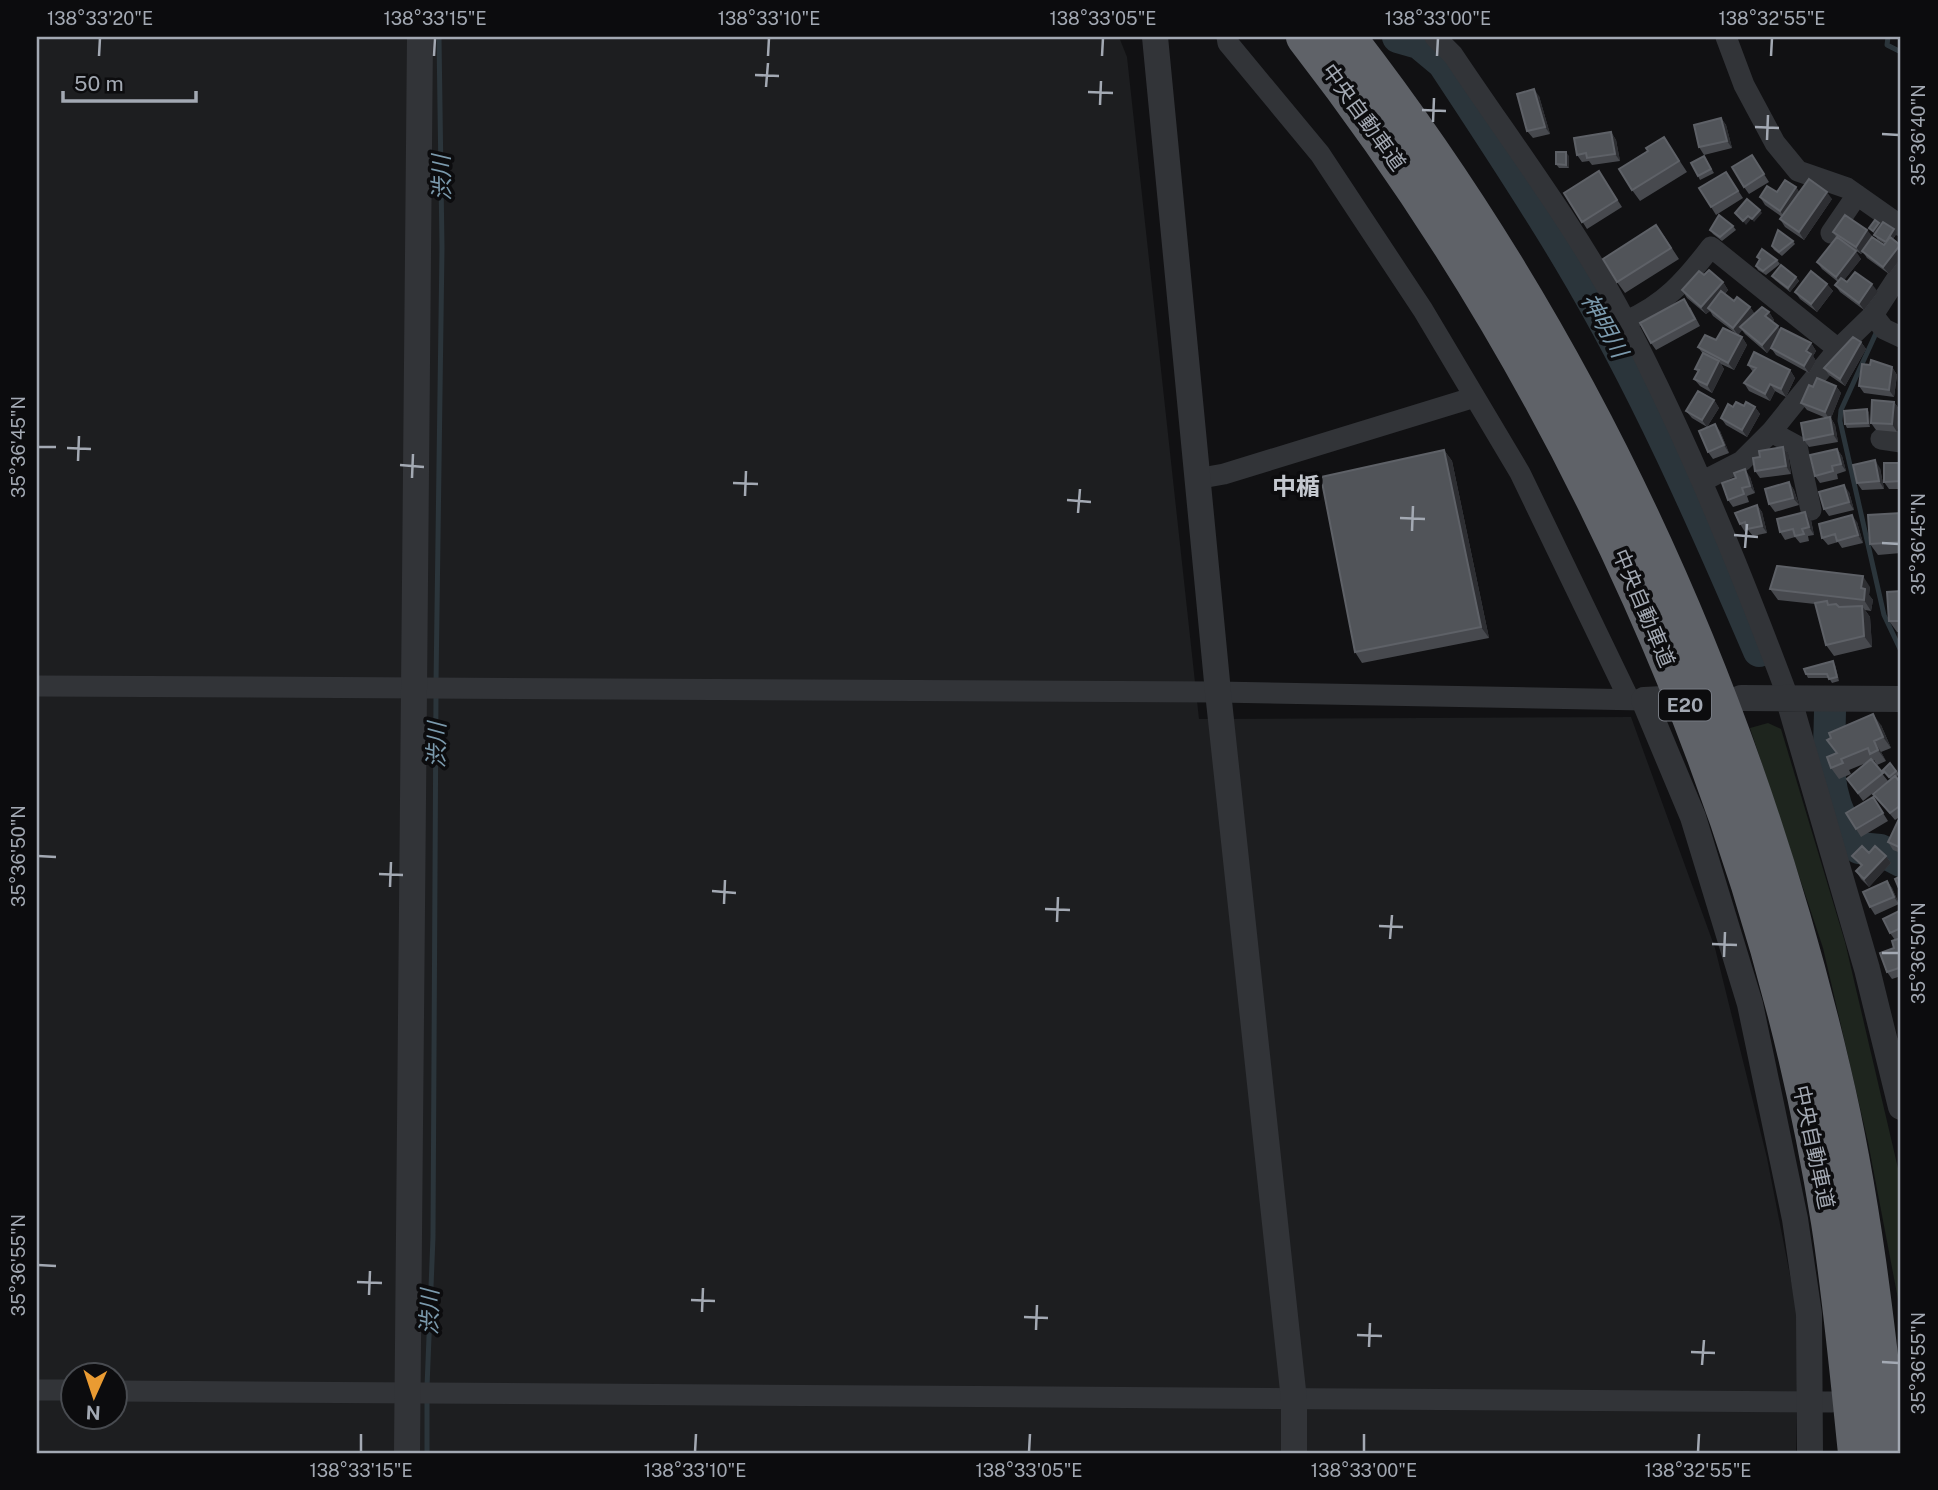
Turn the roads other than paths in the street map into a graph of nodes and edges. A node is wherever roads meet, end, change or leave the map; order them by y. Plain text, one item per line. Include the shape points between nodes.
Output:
1 (420, 37) edge
2 (1155, 37) edge
3 (1227, 37) edge
4 (1305, 37) edge
5 (1347, 37) edge
6 (1435, 37) edge
7 (1726, 37) edge
8 (1857, 195) junction
9 (1901, 226) edge
10 (1831, 233) edge
11 (1901, 272) edge
12 (1873, 315) junction
13 (1626, 321) junction
14 (1901, 337) edge
15 (1838, 349) junction
16 (1475, 397) junction
17 (1771, 432) junction
18 (1196, 480) junction
19 (1703, 481) junction
20 (1811, 510) dead end
21 (37, 686) edge
22 (419, 689) junction
23 (1217, 692) junction
24 (1788, 696) junction
25 (1741, 698) dead end
26 (1645, 699) junction
27 (1901, 699) edge
28 (1901, 1107) edge
29 (37, 1390) edge
30 (60, 1390) edge
31 (130, 1391) edge
32 (411, 1392) junction
33 (1294, 1400) junction
34 (1821, 1402) junction
35 (407, 1453) edge
36 (1294, 1453) edge
37 (1810, 1453) edge
38 (1857, 1453) edge
39 (1890, 1453) edge

1 - 22 street
2 - 18 street
3 - 16 street via 1320,154
4 - 38 highway, 中央自動車道 / E20 via 1410,182 1474,279 1535,385 1607,523 1692,722 1770,957 1802,1087 1829,1220
5 - 39 highway, 中央自動車道 / E20 via 1440,164 1572,378 1680,598 1725,711 1792,917 1833,1073 1860,1213
6 - 13 street via 1453,55
7 - 8 street via 1744,85 1775,143 1798,171
8 - 9 street
8 - 10 street
11 - 12 street
12 - 14 street via 1884,329
12 - 15 street
13 - 15 street via 1676,290 1711,247
13 - 19 street
15 - 17 street
16 - 18 street
16 - 26 street
17 - 19 street via 1742,461
17 - 20 street via 1797,446
18 - 23 street
19 - 24 street
21 - 22 street
22 - 23 street
22 - 32 street
23 - 26 street
23 - 33 street
24 - 25 street
24 - 27 street
24 - 28 street via 1867,969
26 - 34 street via 1693,817 1750,1004 1795,1219
29 - 30 street
31 - 32 street
32 - 33 street
32 - 35 street
33 - 34 street
33 - 36 street
34 - 37 street

